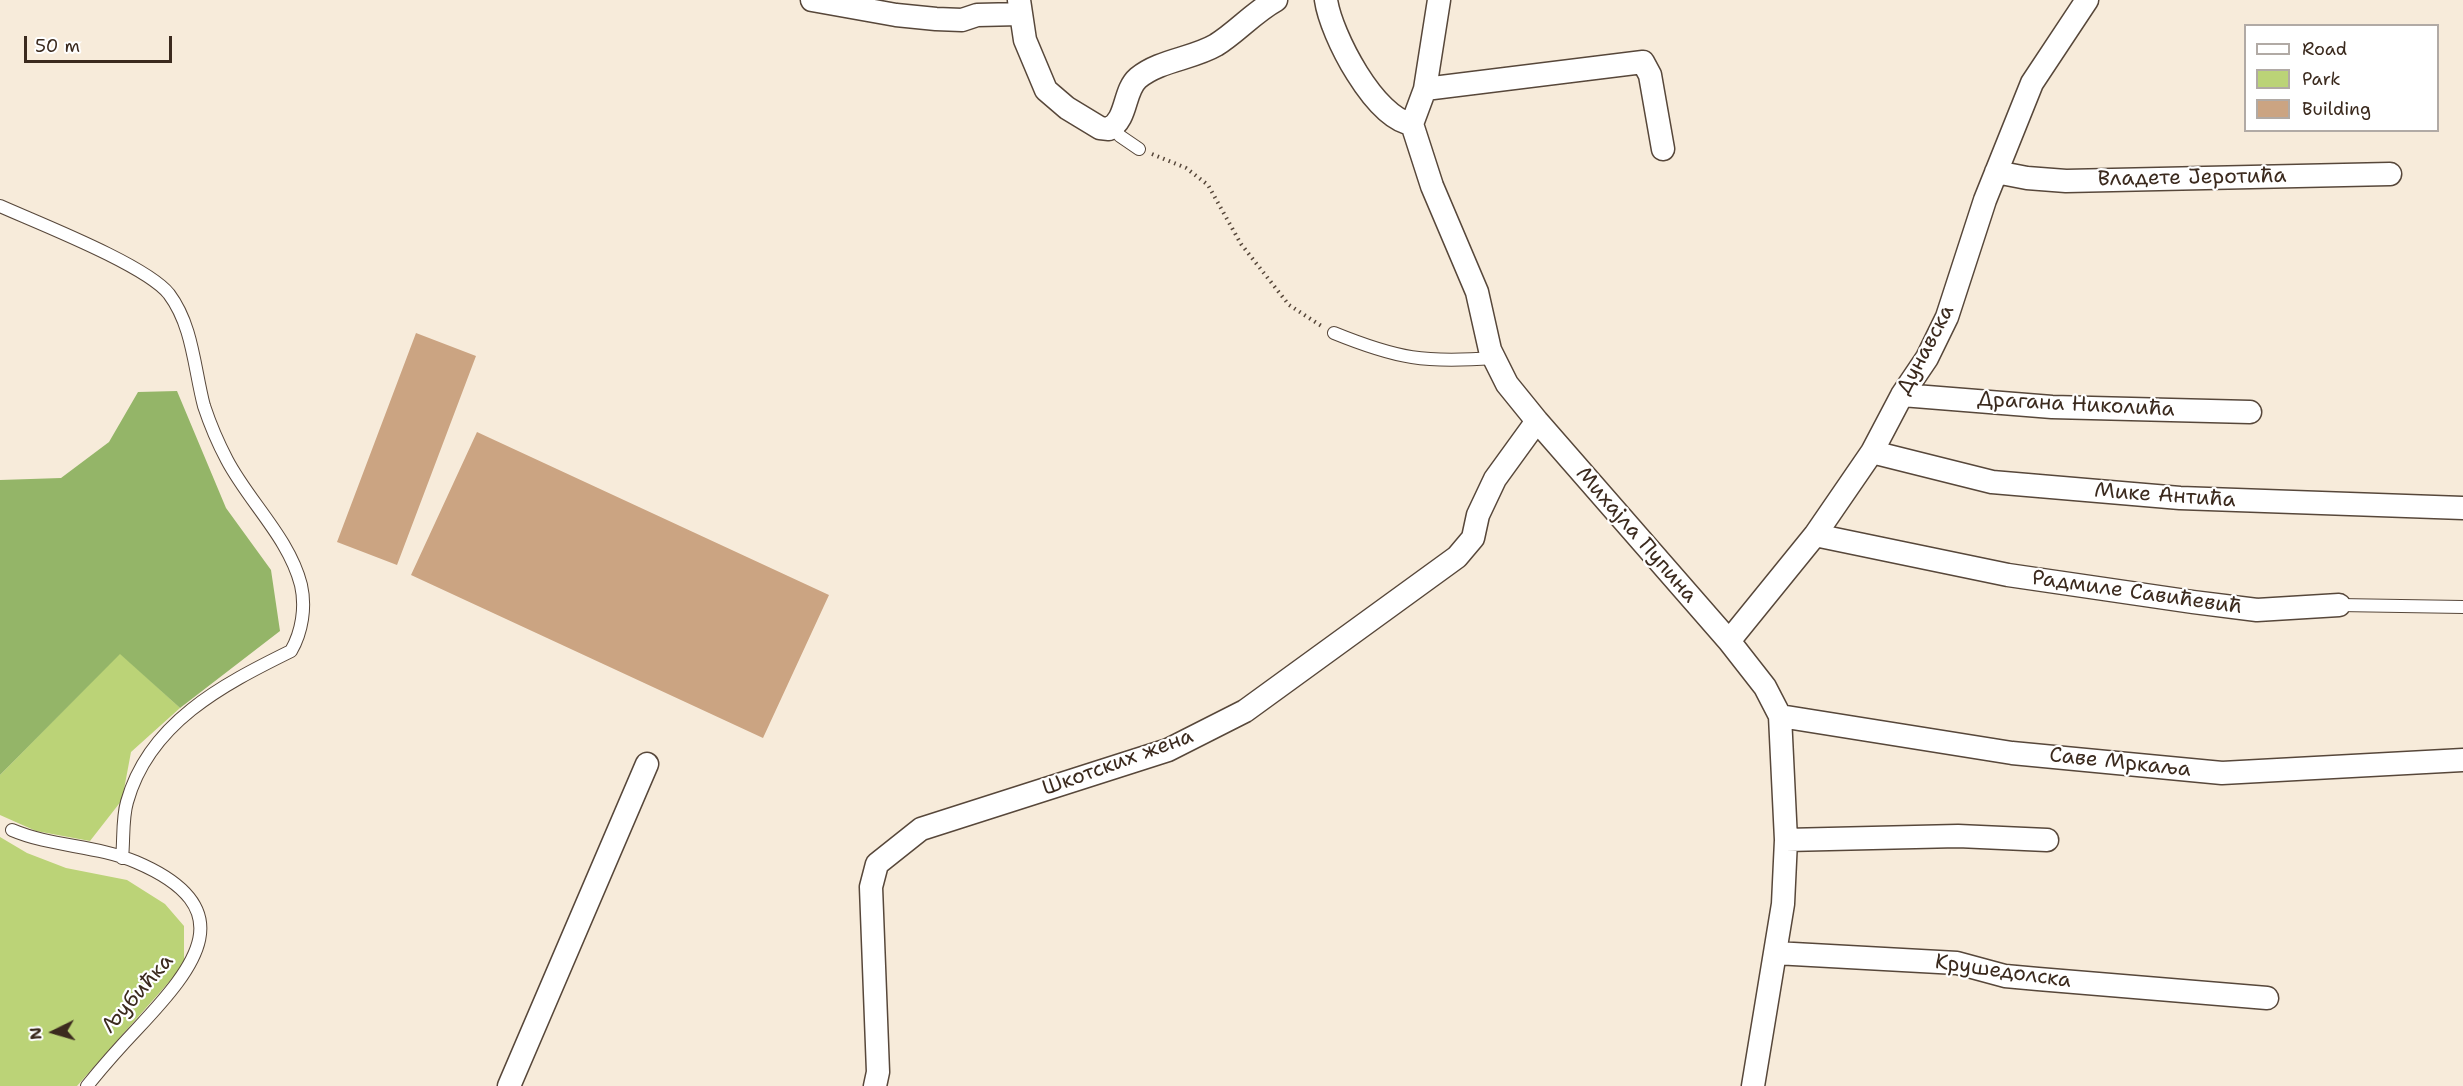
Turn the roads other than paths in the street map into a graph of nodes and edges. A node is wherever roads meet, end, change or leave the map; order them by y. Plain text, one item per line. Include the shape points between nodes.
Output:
1 (812, 0) edge
2 (1276, 0) edge
3 (1326, 0) edge
4 (1439, 0) edge
5 (2087, 0) edge
6 (1020, 7) edge
7 (1425, 89) junction
8 (1412, 124) junction
9 (1113, 127) junction
10 (1139, 148) road end
11 (1663, 149) dead end
12 (1996, 172) junction
13 (2390, 174) dead end
14 (0, 206) edge
15 (1334, 333) road end
16 (1493, 358) junction
17 (1902, 395) junction
18 (2250, 412) dead end
19 (1537, 421) junction
20 (1872, 452) junction
21 (2463, 508) edge
22 (1815, 535) junction
23 (2339, 605) joint
24 (2463, 607) edge
25 (1729, 641) junction
26 (1780, 716) junction
27 (2463, 760) edge
28 (647, 764) dead end
29 (12, 831) dead end
30 (1786, 840) junction
31 (2047, 840) dead end
32 (122, 858) junction
33 (1775, 953) junction
34 (2267, 998) dead end
35 (87, 1086) edge
36 (509, 1086) edge
37 (875, 1086) edge
38 (1753, 1086) edge

1 - 6 street via 896,15 962,20
2 - 9 street via 1217,45 1138,78
3 - 8 street via 1342,47 1367,85 1388,112
4 - 7 street
5 - 12 street, Дунавска via 2032,83
6 - 9 street via 1031,60 1046,90 1094,125
7 - 8 street
7 - 11 street via 1643,62 1650,75
8 - 16 street, Михајла Пупина via 1432,186 1477,292
9 - 10 lane
12 - 13 street, Владете Јеротића via 2066,181
12 - 17 street, Дунавска via 1947,317 1927,358
14 - 32 lane via 142,273 168,294 185,324 205,407 227,460 285,548 301,587 303,615 299,638 291,651 189,709 158,739 137,774 126,805
15 - 16 lane via 1407,358
16 - 19 street, Михајла Пупина via 1507,384
17 - 18 street, Драгана Николића via 2052,407
17 - 20 street, Дунавска
19 - 25 street, Михајла Пупина
19 - 37 street, Шкотских жена via 1495,479 1478,515 1473,538 1457,557 1245,711 1168,750 921,829 877,864 871,887 878,1072
20 - 21 street, Мике Антића via 1992,482 2180,498
20 - 22 street, Дунавска
22 - 23 street, Радмиле Савићевић via 2008,575 2193,602 2257,610
22 - 25 street, Дунавска
23 - 24 lane, Радмиле Савићевић
25 - 26 street, Михајла Пупина via 1765,687
26 - 27 street, Саве Мркаља via 2012,753 2222,773
26 - 30 street, Михајла Пупина
28 - 36 street
29 - 32 lane, Љубићка
30 - 31 street via 1958,836
30 - 33 street, Михајла Пупина via 1783,904
32 - 35 lane, Љубићка via 154,872 187,895 200,929 198,949 177,986
33 - 34 street, Крушедолска via 1957,963 2027,978
33 - 38 street, Михајла Пупина

